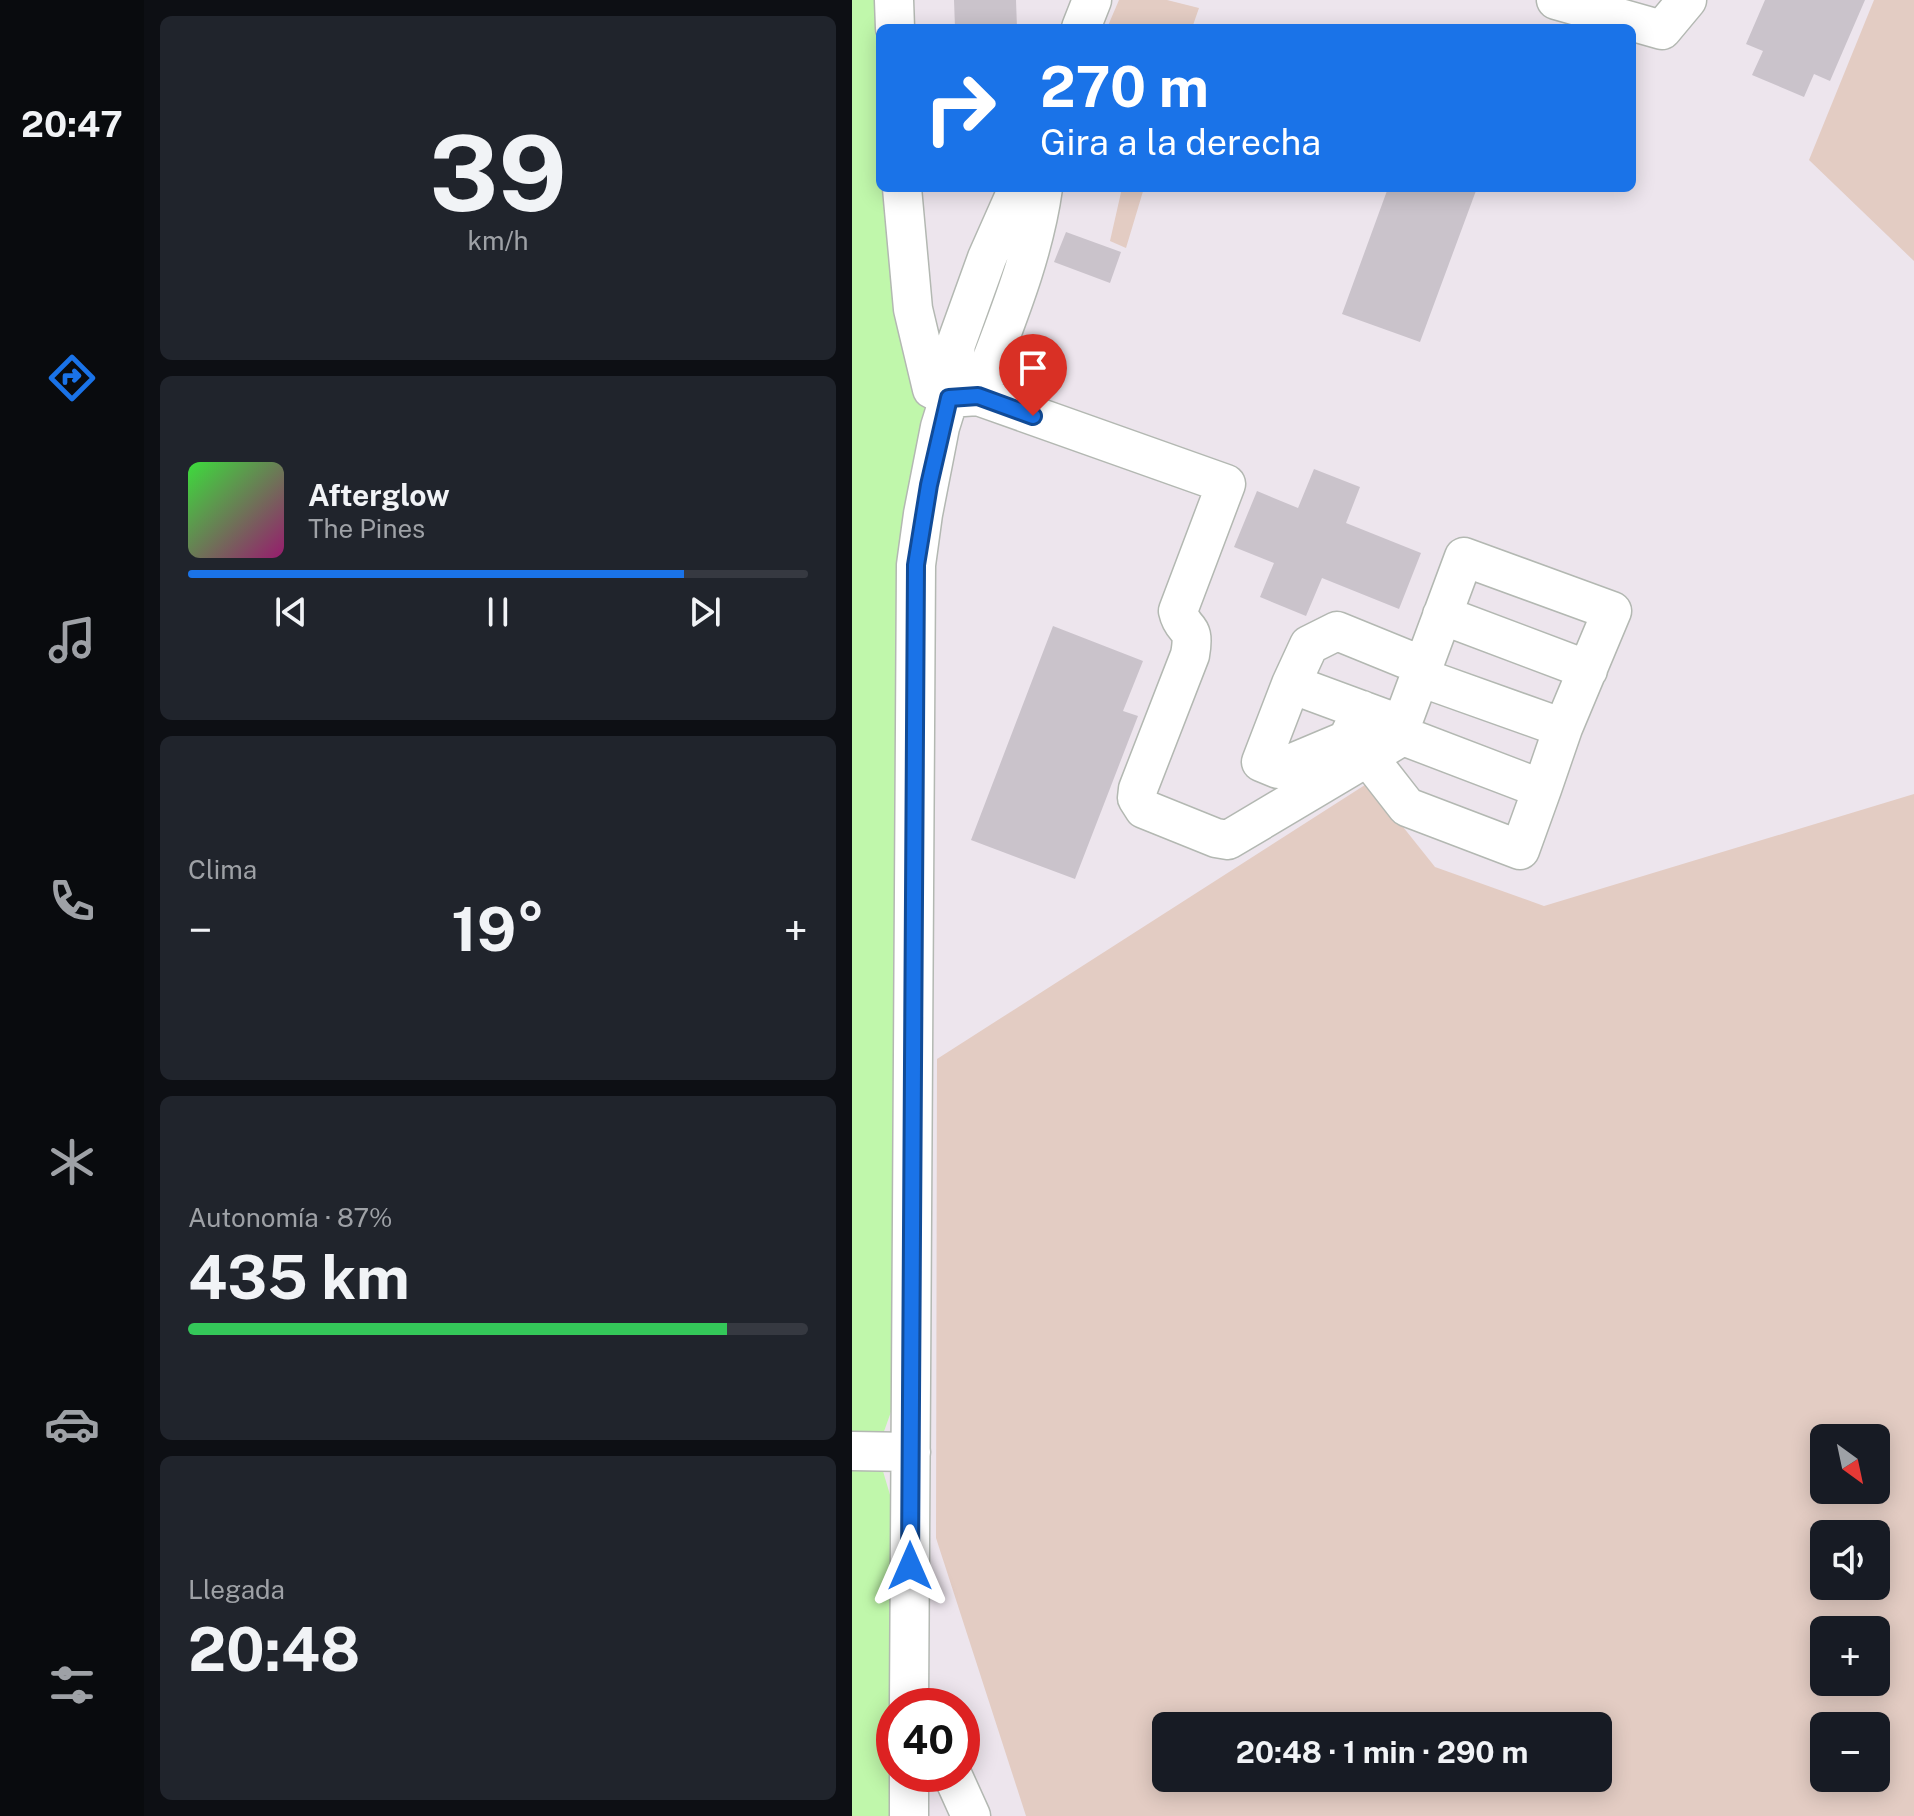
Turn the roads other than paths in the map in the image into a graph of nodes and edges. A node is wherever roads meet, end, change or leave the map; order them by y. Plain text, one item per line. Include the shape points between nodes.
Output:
1 (894, 0) edge
2 (1092, 0) edge
3 (1556, 0) edge
4 (1687, 0) edge
5 (895, 24) edge
6 (1083, 24) edge
7 (902, 192) edge
8 (1016, 192) edge
9 (1042, 192) edge
10 (974, 294) junction
11 (1010, 307) junction
12 (963, 397) junction
13 (1442, 615) junction
14 (1588, 670) junction
15 (1422, 671) junction
16 (1291, 684) junction
17 (1362, 710) junction
18 (1563, 728) junction
19 (1400, 730) junction
20 (1368, 757) junction
21 (1542, 789) junction
22 (880, 1452) edge
23 (912, 1688) edge
24 (909, 1792) edge
25 (960, 1792) edge
26 (909, 1816) edge
27 (971, 1816) edge

1 - 5 street
2 - 6 street
3 - 4 street via 1662,30
7 - 12 street via 913,309 932,389
8 - 10 street
9 - 11 street via 1038,224
10 - 11 street
10 - 12 street via 956,344
11 - 12 street
12 - 20 street via 1226,484 1178,611 1193,637 1190,655 1138,789 1144,809 1228,840
12 - 22 street via 940,427 916,565
13 - 14 street
13 - 14 street via 1464,557 1612,611
13 - 15 street
14 - 18 street
15 - 16 street via 1337,631 1309,645
15 - 18 street
15 - 19 street
16 - 17 street
16 - 17 street via 1261,762 1278,769 1347,740
17 - 19 street
18 - 21 street
19 - 20 street via 1396,740
19 - 21 street
20 - 21 street via 1407,807 1520,850
22 - 23 street
24 - 26 street
25 - 27 street

